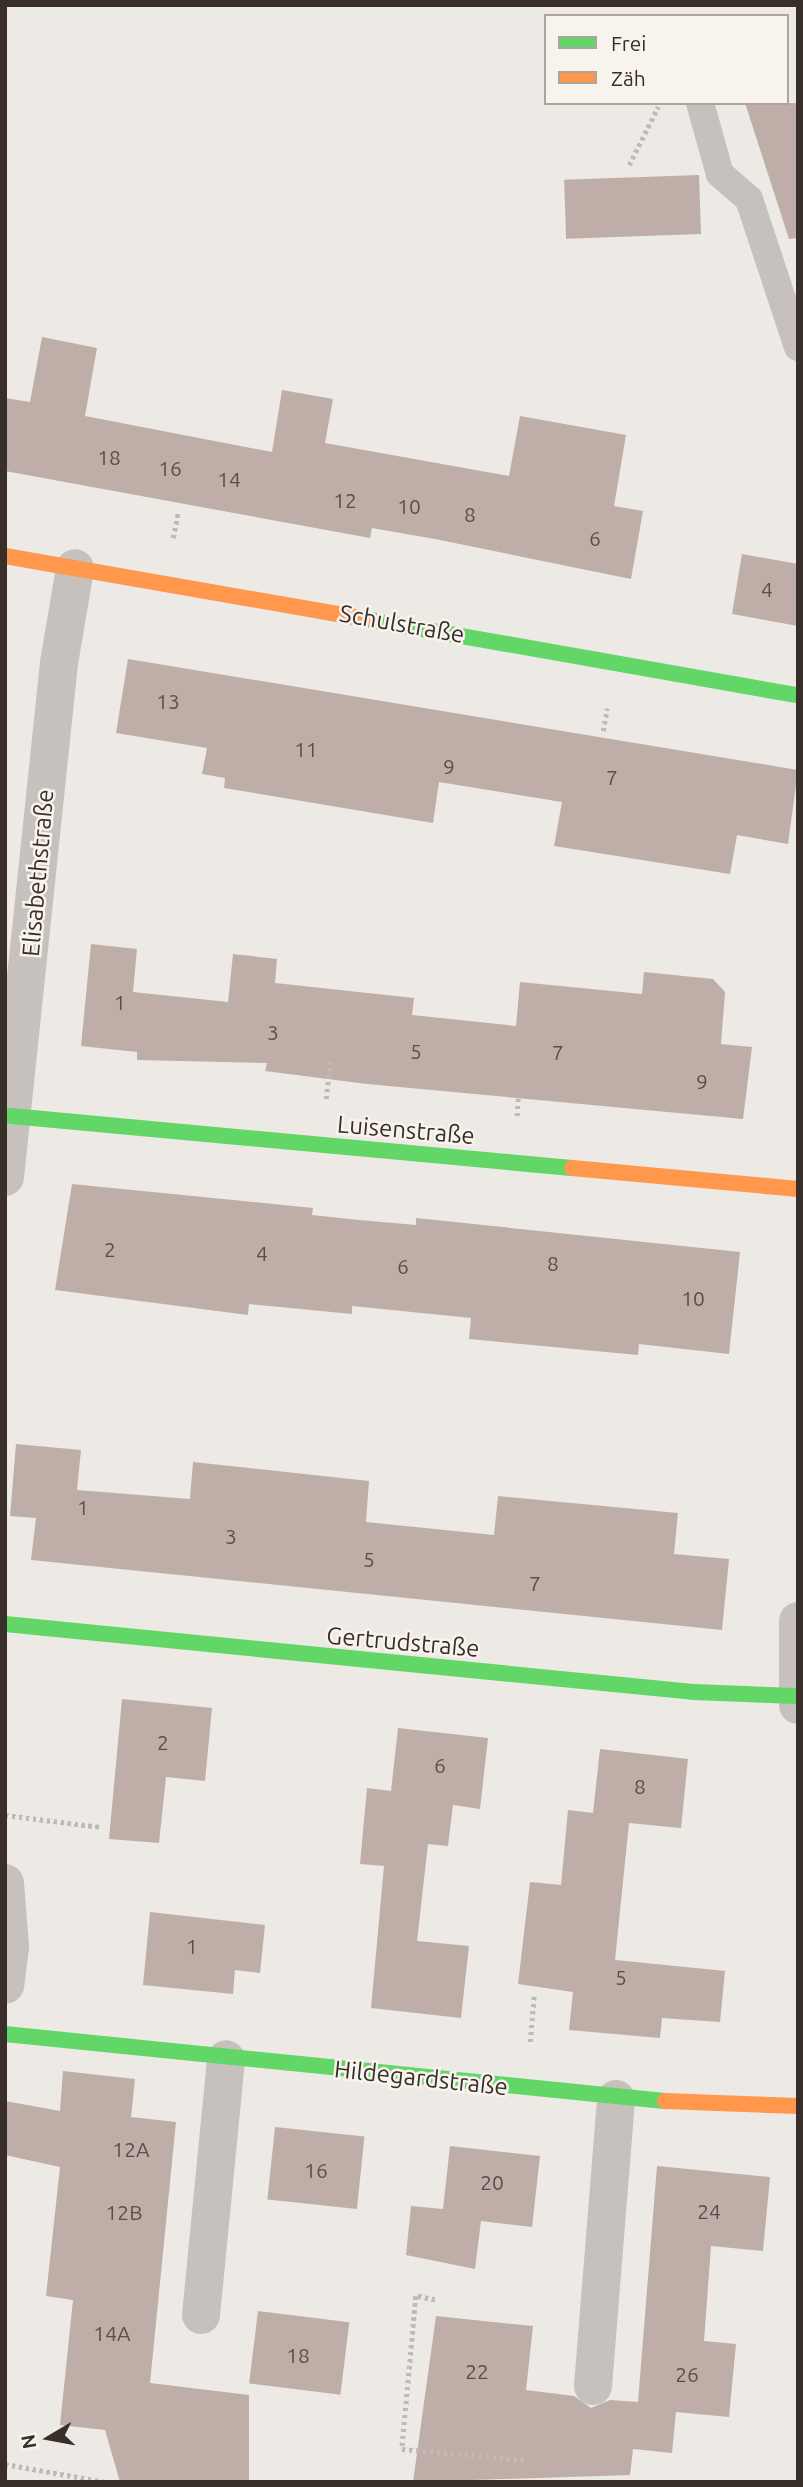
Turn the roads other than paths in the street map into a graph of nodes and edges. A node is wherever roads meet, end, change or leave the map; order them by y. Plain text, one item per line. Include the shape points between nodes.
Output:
1 (701, 105) edge
2 (798, 346) edge
3 (5, 556) edge
4 (75, 568) junction
5 (798, 695) edge
6 (11, 1116) junction
7 (5, 1177) edge
8 (798, 1189) edge
9 (798, 1621) edge
10 (5, 1624) edge
11 (797, 1701) edge
12 (5, 1883) edge
13 (5, 1985) edge
14 (5, 2034) edge
15 (226, 2059) junction
16 (616, 2099) junction
17 (798, 2106) edge
18 (201, 2315) dead end
19 (593, 2386) dead end

1 - 2 lane via 720,174 749,199
3 - 4 street, Schulstraße
4 - 5 street, Schulstraße
4 - 6 street, Elisabethstraße via 59,663
6 - 7 street, Elisabethstraße
6 - 8 street, Luisenstraße
9 - 11 street
10 - 11 street, Gertrudstraße
12 - 13 street
14 - 15 street, Hildegardstraße
15 - 16 street, Hildegardstraße
15 - 18 street
16 - 17 street, Hildegardstraße
16 - 19 street

